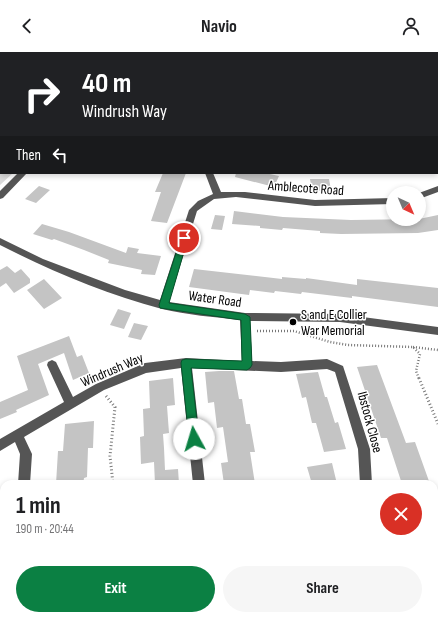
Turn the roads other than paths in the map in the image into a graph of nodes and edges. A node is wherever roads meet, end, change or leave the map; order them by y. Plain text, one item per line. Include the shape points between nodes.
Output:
1 (22, 174) edge
2 (209, 174) edge
3 (438, 189) edge
4 (426, 193) edge
5 (218, 195) junction
6 (0, 196) edge
7 (386, 201) edge
8 (0, 241) edge
9 (164, 305) junction
10 (245, 317) junction
11 (438, 331) edge
12 (186, 363) junction
13 (52, 365) dead end
14 (247, 365) junction
15 (339, 369) joint
16 (71, 404) junction
17 (18, 435) junction
18 (0, 445) edge
19 (24, 480) edge
20 (199, 480) edge
21 (366, 480) edge

1 - 6 street
2 - 5 street
3 - 4 street
5 - 7 street, Amblecote Road via 236,194 290,201 346,204
5 - 9 street, Amblecote Road via 202,201 193,210
8 - 9 street, Water Road via 40,261 123,293
9 - 10 street, Water Road
10 - 11 street, Water Road via 340,318
10 - 14 street
12 - 14 street, Windrush Way
12 - 16 street, Windrush Way via 145,368 100,387
12 - 20 street
13 - 16 street
14 - 15 street, Windrush Way via 281,367 327,364
15 - 21 street, Ibstock Close via 364,449
16 - 17 street, Windrush Way
17 - 18 street, Windrush Way
17 - 19 street via 26,454

